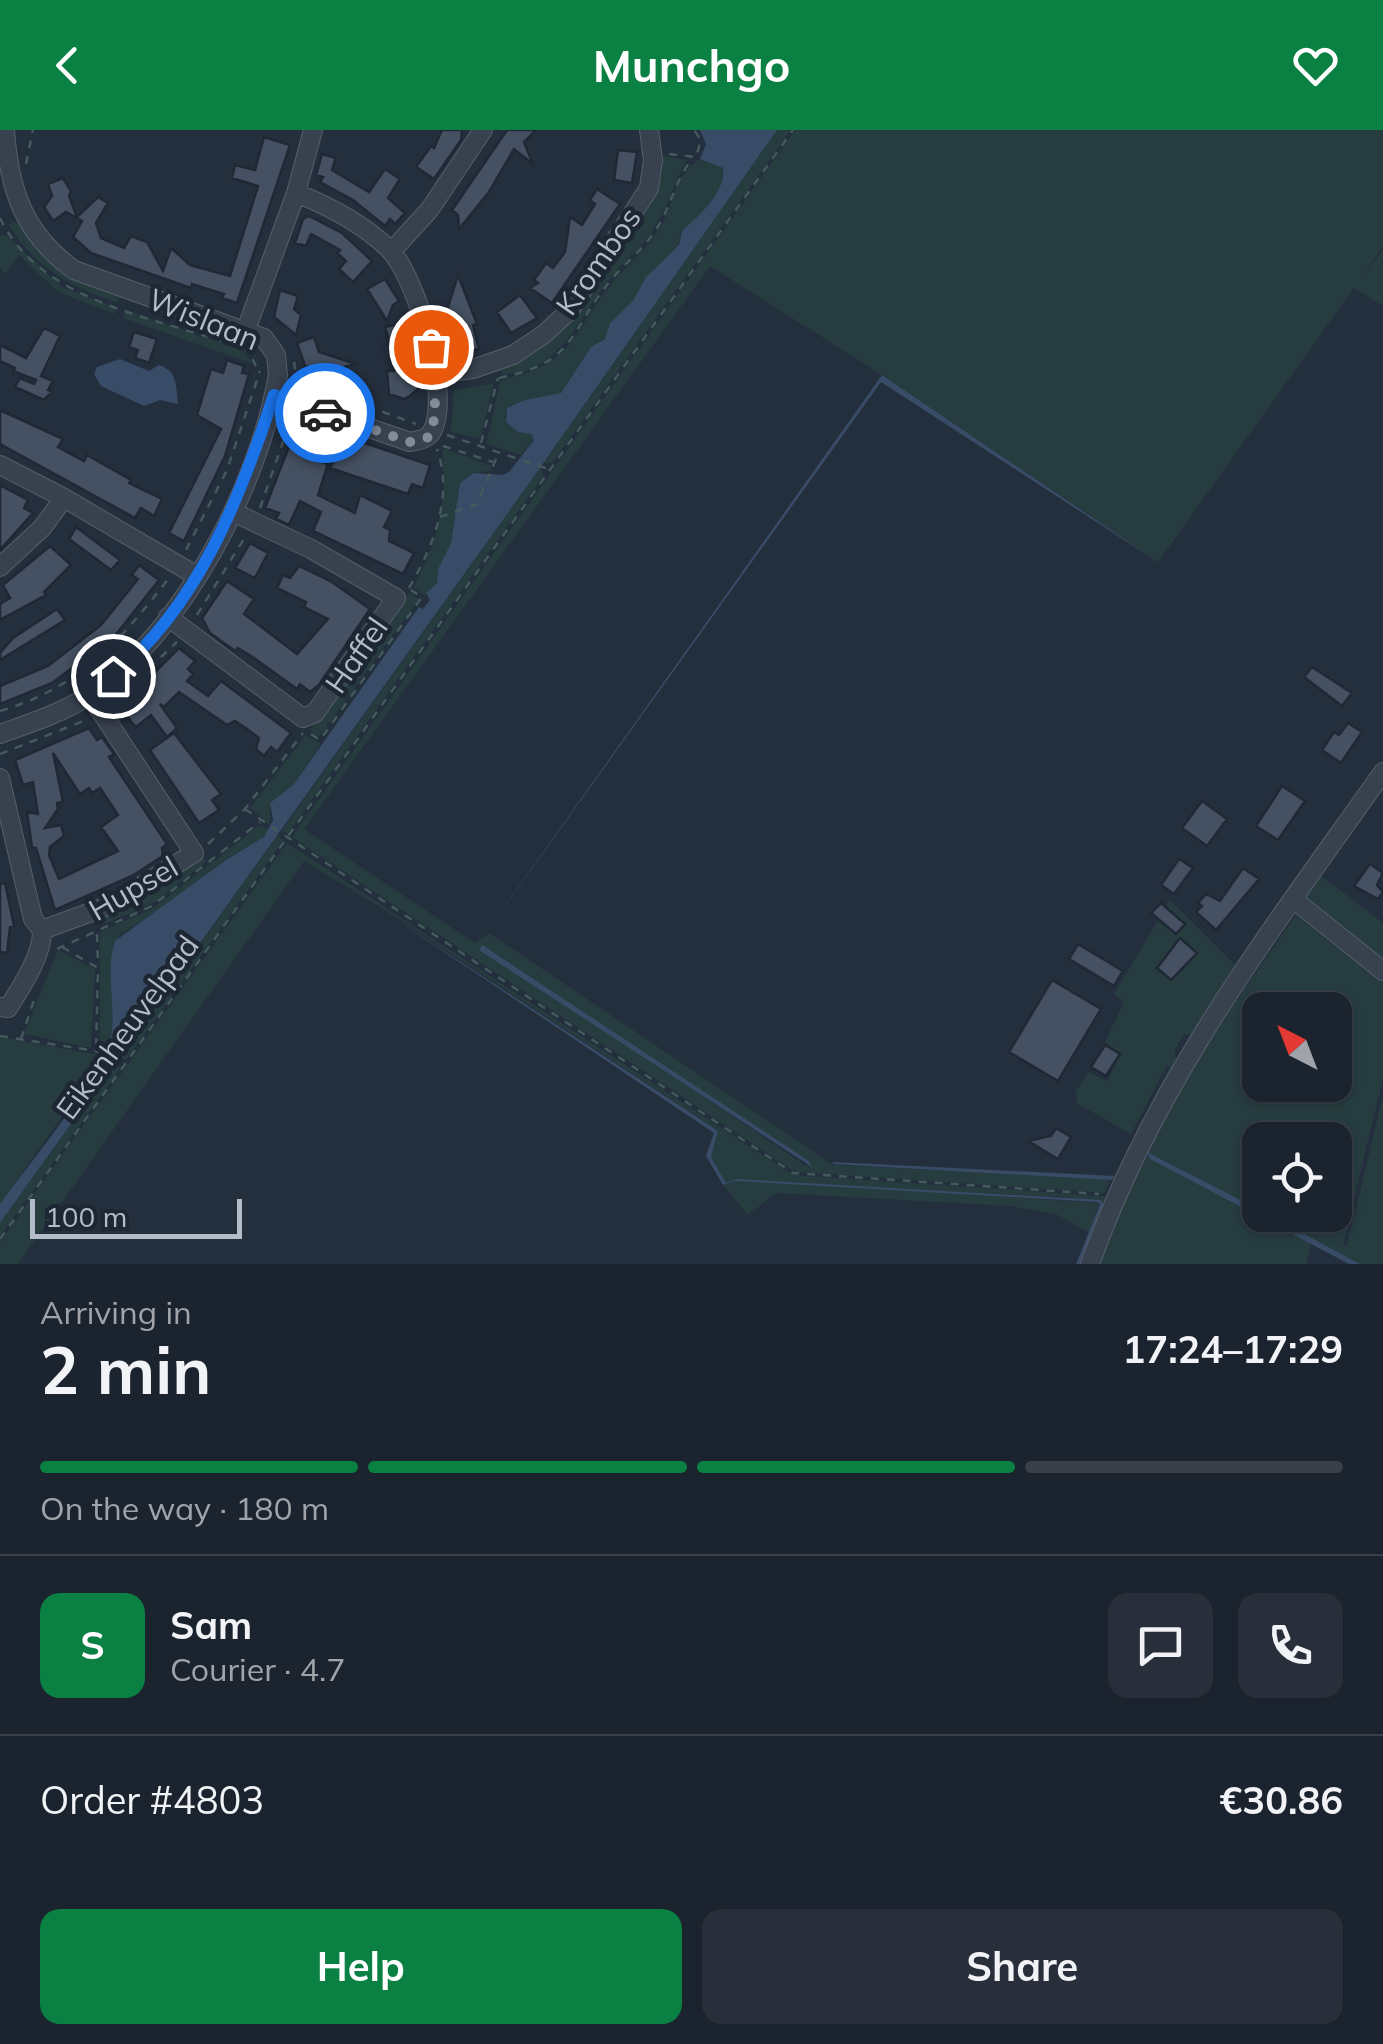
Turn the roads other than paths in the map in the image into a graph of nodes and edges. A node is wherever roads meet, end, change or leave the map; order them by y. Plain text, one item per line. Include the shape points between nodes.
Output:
1 (5, 130) edge
2 (313, 130) edge
3 (484, 130) edge
4 (649, 130) edge
5 (296, 193) junction
6 (20, 211) junction
7 (2, 223) edge
8 (392, 252) junction
9 (246, 330) junction
10 (437, 374) junction
11 (274, 395) junction
12 (0, 465) edge
13 (64, 498) junction
14 (232, 512) junction
15 (0, 567) edge
16 (197, 576) junction
17 (168, 617) junction
18 (90, 695) junction
19 (0, 734) edge
20 (1383, 772) edge
21 (0, 778) edge
22 (1294, 898) junction
23 (49, 941) junction
24 (1383, 971) edge
25 (0, 1007) edge
26 (1090, 1264) edge

1 - 6 street, Wislaan
2 - 5 street
3 - 8 street
4 - 10 street, Krombos via 649,188 570,310 513,356
5 - 8 street via 363,228
5 - 9 street
6 - 7 street
6 - 9 street, Wislaan via 52,254 74,270
8 - 10 street via 425,320
9 - 11 street, Wislaan via 272,347
10 - 11 street via 440,435 410,442
11 - 14 street, Wislaan
12 - 13 street
13 - 15 street
13 - 16 street
14 - 16 street, Wislaan
14 - 17 street, Haffel via 396,598 315,713 302,718
16 - 17 street, Wislaan
17 - 18 street, Wislaan via 136,657
18 - 19 street, Wislaan
18 - 23 street, Hupsel via 194,853
20 - 22 street
21 - 23 street via 34,918
22 - 24 street
22 - 26 street via 1178,1069
23 - 25 street via 8,1008

